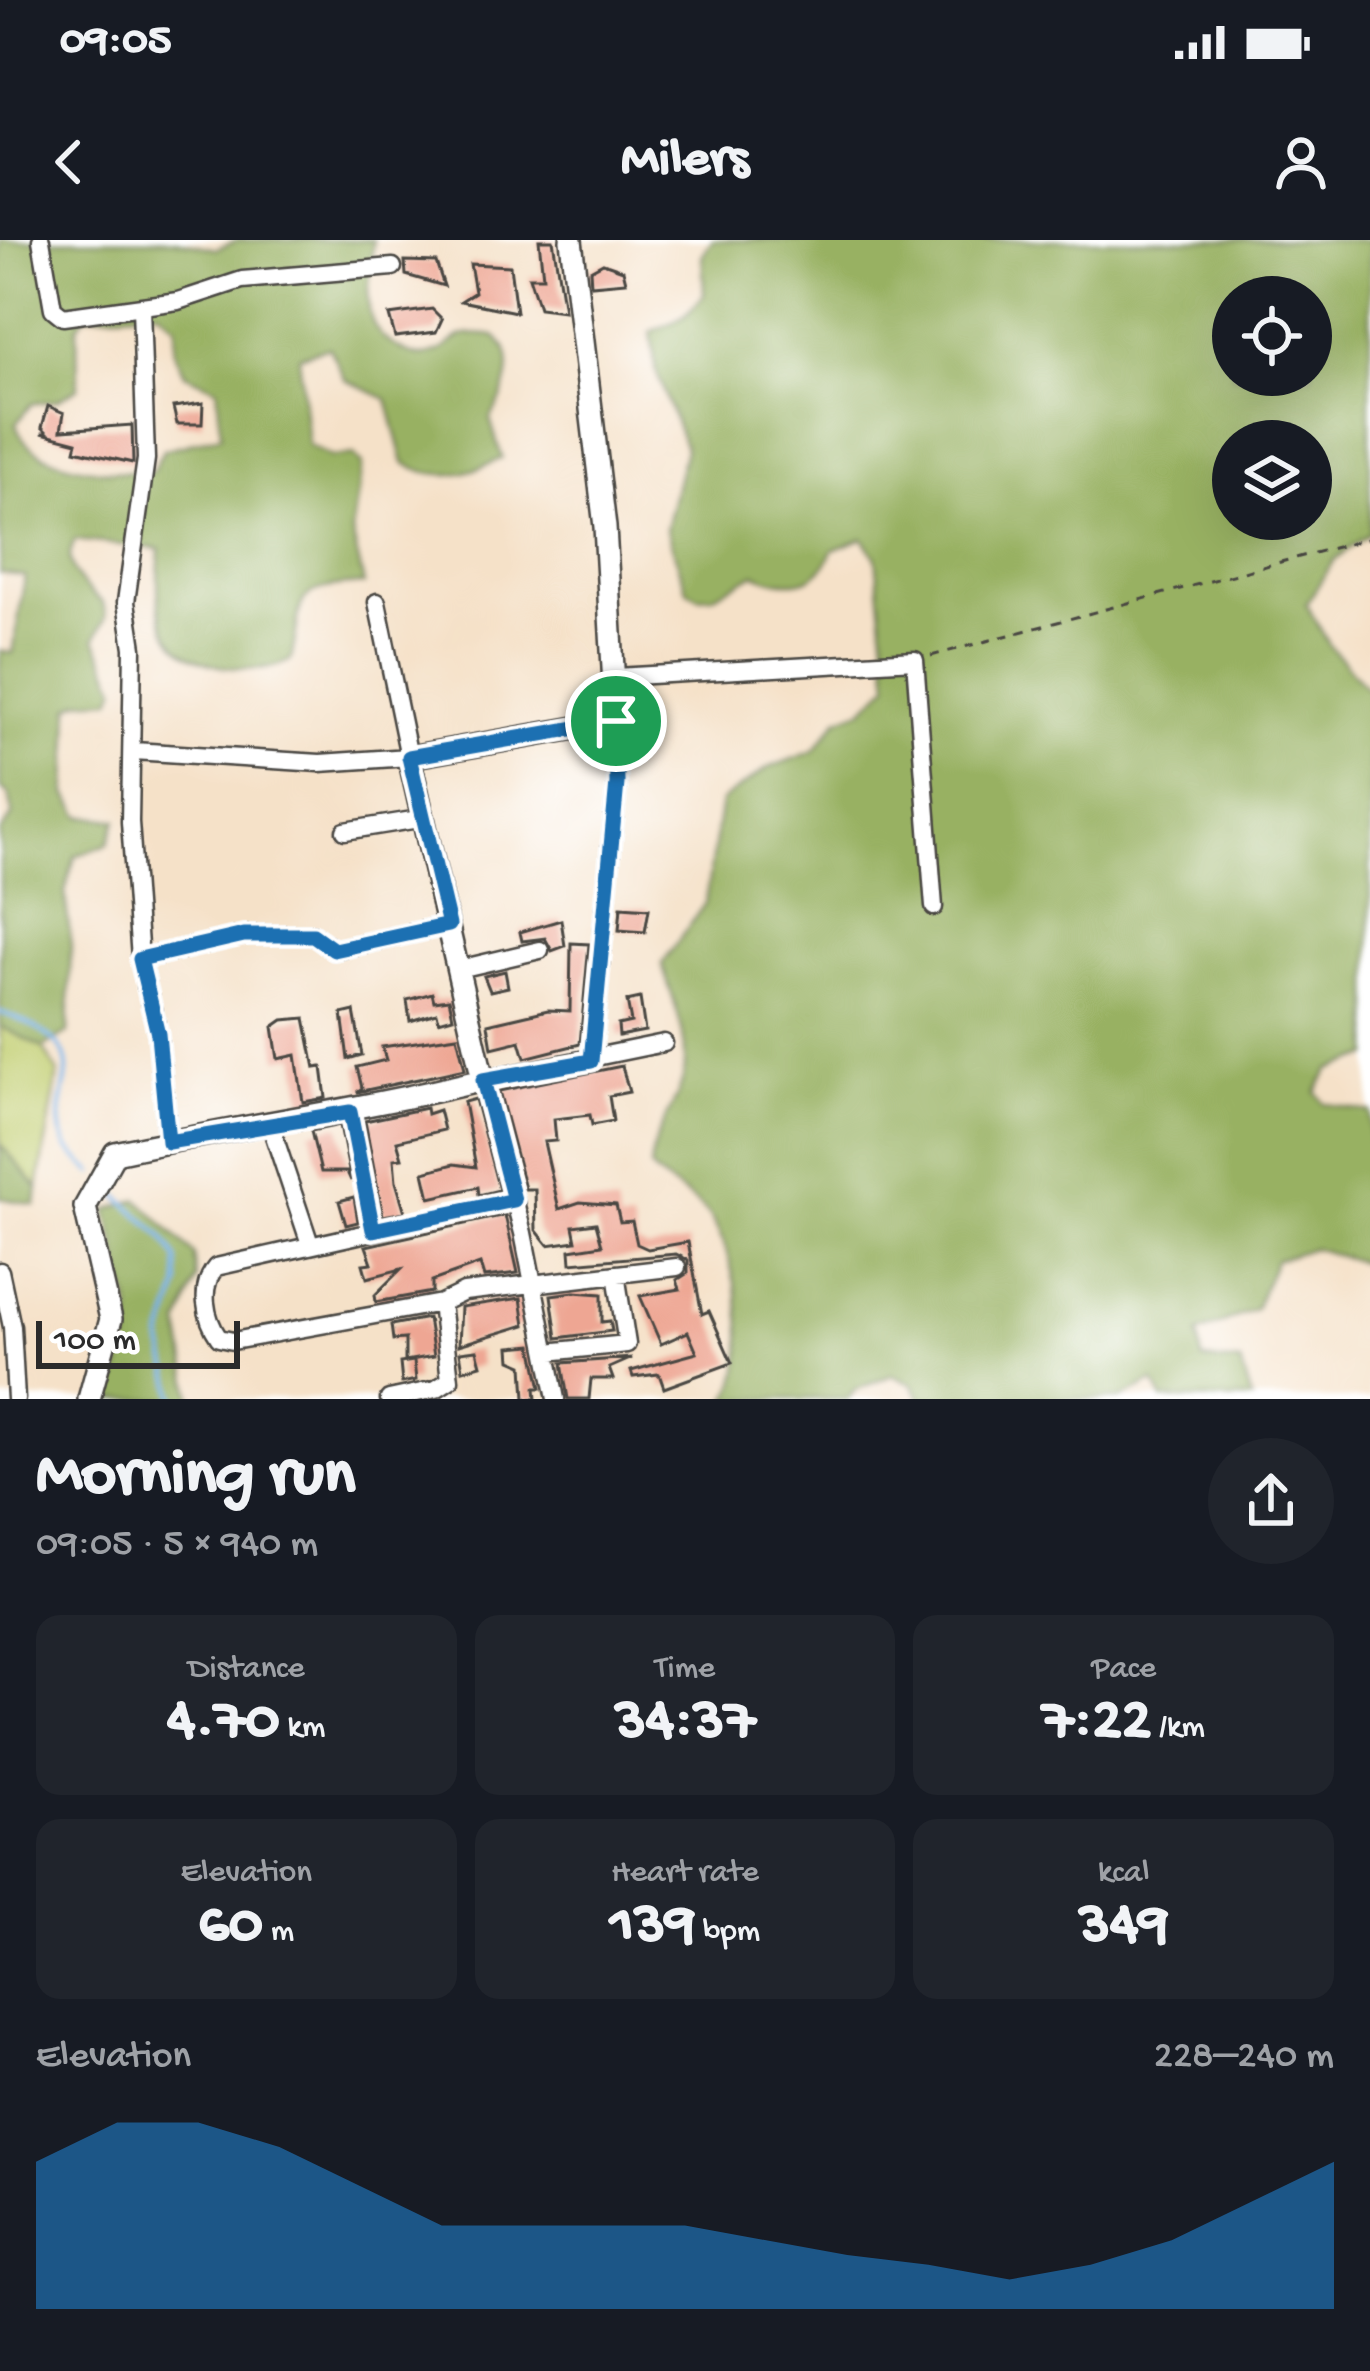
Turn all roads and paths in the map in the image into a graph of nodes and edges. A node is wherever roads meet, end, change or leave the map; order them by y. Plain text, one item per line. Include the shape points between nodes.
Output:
1 (41, 240) edge
2 (571, 240) edge
3 (393, 267) dead end
4 (141, 307) junction
5 (1370, 538) edge
6 (377, 602) dead end
7 (915, 660) junction
8 (616, 676) junction
9 (616, 721) junction
10 (134, 751) junction
11 (409, 757) junction
12 (424, 818) junction
13 (345, 831) dead end
14 (934, 907) dead end
15 (449, 925) junction
16 (540, 950) dead end
17 (140, 959) junction
18 (459, 969) junction
19 (664, 1043) dead end
20 (591, 1061) junction
21 (483, 1080) junction
22 (350, 1112) junction
23 (269, 1121) junction
24 (168, 1142) junction
25 (514, 1200) junction
26 (373, 1230) junction
27 (310, 1244) junction
28 (677, 1267) dead end
29 (0, 1271) edge
30 (616, 1274) junction
31 (533, 1286) junction
32 (441, 1303) junction
33 (547, 1352) junction
34 (8, 1364) edge
35 (16, 1399) edge
36 (89, 1399) edge
37 (388, 1399) edge
38 (556, 1399) edge

1 - 4 street via 58,316
2 - 8 street
3 - 4 street via 242,280
4 - 10 street via 146,458 126,602
5 - 7 path
6 - 11 street
7 - 8 street
7 - 14 street
8 - 9 street
9 - 11 street
9 - 20 street
10 - 11 street via 320,763
10 - 17 street via 130,822
11 - 12 street
12 - 13 street
12 - 15 street
15 - 17 street via 334,950 313,935 244,935
15 - 18 street
16 - 18 street
17 - 24 street via 158,1034
18 - 21 street
19 - 20 street
20 - 21 street
21 - 22 street
21 - 25 street
22 - 23 street
22 - 26 street
23 - 24 street
23 - 27 street
24 - 36 street via 115,1153 90,1194 86,1223 111,1319
25 - 26 street
25 - 31 street
26 - 27 street
27 - 32 street via 216,1268 205,1295 220,1338
28 - 30 street
29 - 34 street
30 - 31 street
30 - 33 street via 627,1344
31 - 32 street via 464,1292
31 - 33 street
32 - 37 street via 450,1380
33 - 38 street
34 - 35 street

